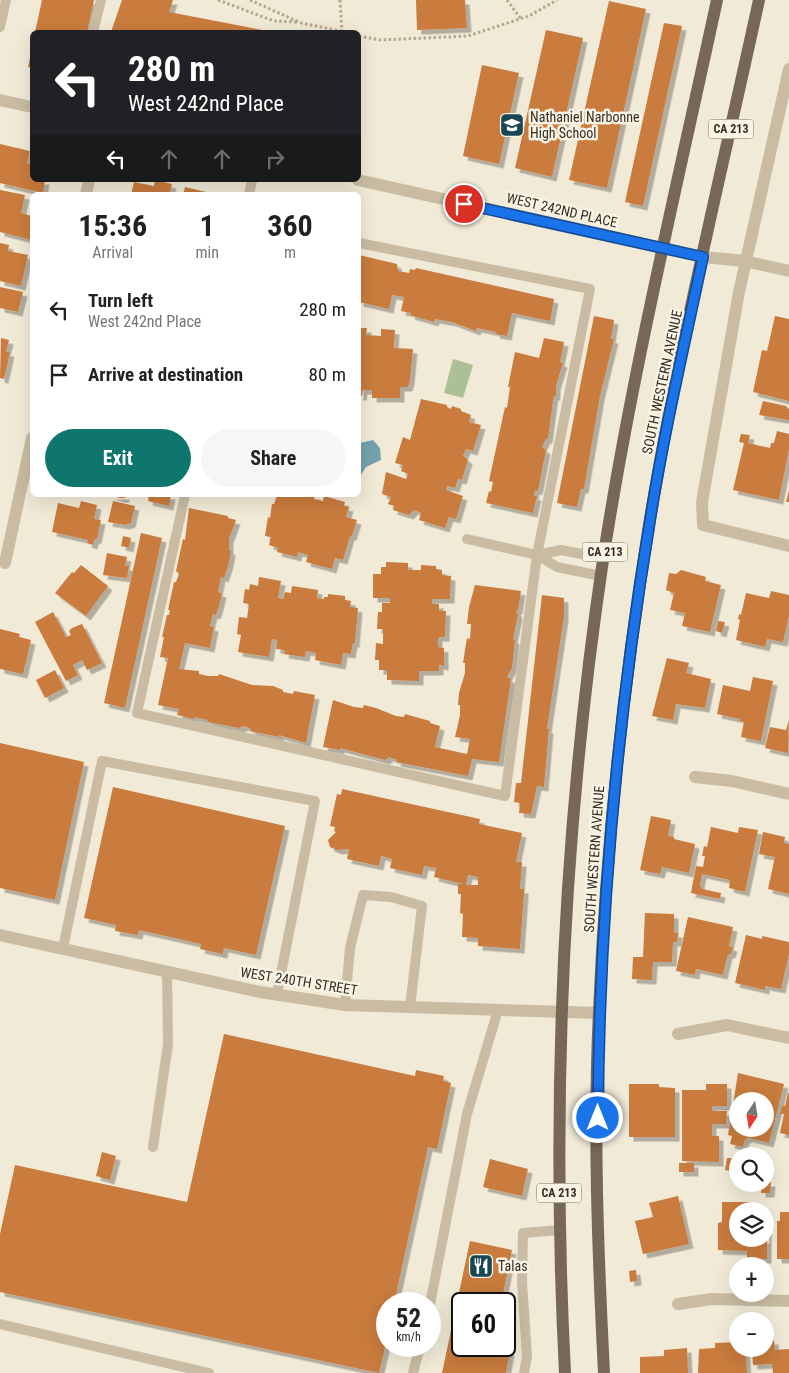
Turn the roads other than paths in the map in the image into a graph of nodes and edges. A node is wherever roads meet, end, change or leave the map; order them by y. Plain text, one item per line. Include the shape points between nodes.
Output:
1 (6, 0) edge
2 (101, 0) edge
3 (717, 0) edge
4 (759, 0) edge
5 (0, 27) edge
6 (94, 30) edge
7 (789, 69) edge
8 (0, 100) edge
9 (30, 107) edge
10 (361, 181) edge
11 (361, 243) edge
12 (662, 248) junction
13 (703, 257) junction
14 (745, 261) junction
15 (789, 271) edge
16 (30, 447) edge
17 (184, 497) edge
18 (467, 539) dead end
19 (789, 546) edge
20 (537, 555) junction
21 (603, 558) junction
22 (5, 563) dead end
23 (601, 576) junction
24 (695, 777) dead end
25 (789, 794) edge
26 (0, 935) edge
27 (63, 948) junction
28 (167, 971) junction
29 (277, 994) junction
30 (345, 1005) junction
31 (410, 1007) junction
32 (498, 1010) junction
33 (562, 1012) junction
34 (599, 1013) junction
35 (678, 1034) dead end
36 (789, 1038) edge
37 (153, 1147) dead end
38 (560, 1230) junction
39 (432, 1292) edge
40 (789, 1301) edge
41 (678, 1304) dead end
42 (0, 1324) edge
43 (417, 1357) edge
44 (208, 1373) edge
45 (413, 1373) edge
46 (524, 1373) edge
47 (565, 1373) edge
48 (604, 1373) edge

1 - 5 lane
2 - 6 lane
3 - 12 main road, SOUTH WESTERN AVENUE / CA 213
4 - 13 main road, SOUTH WESTERN AVENUE / CA 213
7 - 14 street
8 - 9 street
10 - 12 street, WEST 242ND PLACE
11 - 20 lane via 590,289
12 - 13 street, WEST 242ND PLACE
12 - 21 main road, SOUTH WESTERN AVENUE / CA 213
13 - 14 street, WEST 242ND PLACE
13 - 34 main road, SOUTH WESTERN AVENUE / CA 213 via 658,474 630,654 615,776
14 - 15 street, WEST 242ND PLACE
14 - 19 street via 702,502 703,526
16 - 22 street
17 - 20 lane via 137,713 505,796
18 - 20 lane
20 - 21 lane via 561,550
20 - 23 lane via 558,567
21 - 23 main road, SOUTH WESTERN AVENUE / CA 213
23 - 33 main road, SOUTH WESTERN AVENUE / CA 213 via 582,720 570,849
24 - 25 street via 732,781
26 - 27 street, WEST 240TH STREET
27 - 28 street, WEST 240TH STREET
27 - 29 lane via 102,761 316,801
28 - 29 street, WEST 240TH STREET
28 - 37 lane via 168,1044
29 - 30 street, WEST 240TH STREET
30 - 31 street, WEST 240TH STREET
30 - 31 lane via 350,948 364,896 391,897 422,906
31 - 32 street, WEST 240TH STREET
32 - 33 street, WEST 240TH STREET
32 - 39 lane via 467,1114
33 - 34 street, WEST 240TH STREET
33 - 38 main road, SOUTH WESTERN AVENUE / CA 213
34 - 48 main road, SOUTH WESTERN AVENUE / CA 213 via 598,1246
35 - 36 street via 726,1025
38 - 46 lane via 523,1233 522,1282 527,1356
38 - 47 main road, SOUTH WESTERN AVENUE / CA 213
40 - 41 street via 712,1300
42 - 44 lane
43 - 45 lane

